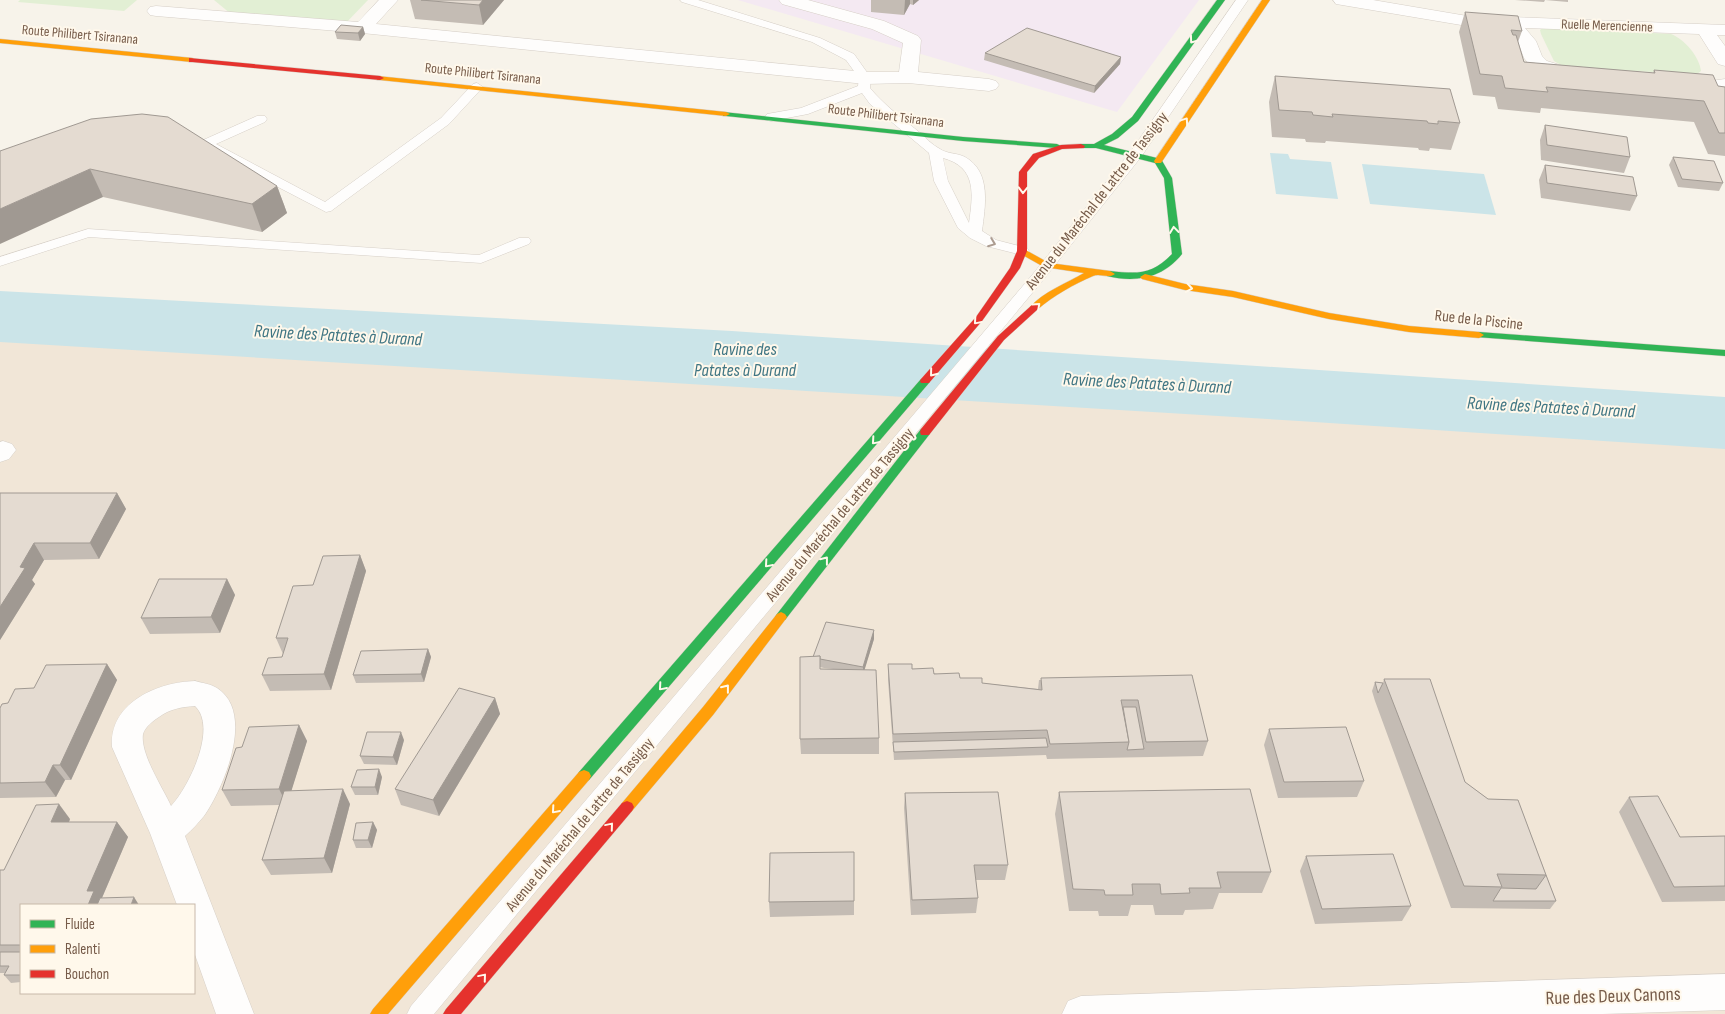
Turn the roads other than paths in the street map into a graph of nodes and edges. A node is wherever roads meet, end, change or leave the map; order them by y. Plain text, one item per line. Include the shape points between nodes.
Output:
1 (389, 0) edge
2 (686, 0) edge
3 (788, 0) edge
4 (1221, 0) edge
5 (1242, 0) edge
6 (1266, 0) edge
7 (1342, 0) edge
8 (156, 11) dead end
9 (1510, 22) junction
10 (362, 28) junction
11 (1704, 29) junction
12 (1725, 30) edge
13 (0, 41) edge
14 (1725, 60) edge
15 (908, 77) junction
16 (1587, 77) edge
17 (865, 83) junction
18 (1664, 83) edge
19 (989, 85) dead end
20 (477, 87) junction
21 (1720, 89) edge
22 (771, 117) junction
23 (261, 119) dead end
24 (911, 133) junction
25 (963, 139) junction
26 (1096, 146) junction
27 (1061, 147) junction
28 (934, 152) junction
29 (988, 153) dead end
30 (1136, 154) junction
31 (1158, 161) junction
32 (975, 234) junction
33 (524, 241) dead end
34 (1022, 251) junction
35 (0, 262) edge
36 (1047, 265) junction
37 (1091, 272) junction
38 (1145, 277) junction
39 (1204, 278) dead end
40 (1234, 294) junction
41 (994, 337) junction
42 (1725, 353) edge
43 (936, 407) junction
44 (167, 832) dead end
45 (194, 904) edge
46 (195, 907) edge
47 (1725, 992) edge
48 (1301, 1010) edge
49 (235, 1014) edge
50 (378, 1014) edge
51 (419, 1014) edge
52 (451, 1014) edge
53 (1081, 1014) edge

1 - 10 street
2 - 17 lane via 816,40 850,57
3 - 15 street via 878,25 912,40
4 -> 26 main road, Avenue du Maréchal de Lattre de Tassigny via 1136,119
5 - 30 lane, Avenue du Maréchal de Lattre de Tassigny
31 -> 6 main road, Avenue du Maréchal de Lattre de Tassigny
7 - 9 street, Ruelle Merencienne via 1479,23
8 - 10 street
9 - 11 street, Ruelle Merencienne
9 - 16 street via 1527,41 1533,58 1540,64 1563,74
10 - 17 street
11 - 12 street, Ruelle Merencienne
11 - 14 street
13 - 20 main road, Route Philibert Tsiranana
15 - 17 street
15 - 19 street
17 - 22 lane via 804,111
17 - 24 lane via 874,101
18 - 21 street
20 - 22 main road, Route Philibert Tsiranana
20 - 23 lane via 445,121 326,208 206,144
22 - 24 main road, Route Philibert Tsiranana
24 - 25 main road, Route Philibert Tsiranana
24 - 28 lane
25 - 27 main road, Route Philibert Tsiranana
25 - 29 main road, Route Philibert Tsiranana
26 - 27 main road
26 - 30 main road
27 -> 34 main road via 1036,156 1019,170
28 - 32 lane via 941,181 963,225
28 - 32 lane via 963,161 974,174 978,193
30 - 31 main road
30 - 36 lane, Avenue du Maréchal de Lattre de Tassigny
38 -> 31 main road via 1180,257 1168,178
32 -> 34 lane via 991,243
33 - 35 lane via 481,259 88,233
34 - 36 main road
34 -> 50 main road, Avenue du Maréchal de Lattre de Tassigny via 1015,268 979,319
36 - 37 main road, Rue de la Piscine
36 - 41 lane, Avenue du Maréchal de Lattre de Tassigny
37 - 38 main road, Rue de la Piscine
41 -> 37 main road, Avenue du Maréchal de Lattre de Tassigny via 1044,300
38 -> 40 main road, Rue de la Piscine
39 - 40 main road, Rue de la Piscine
40 - 42 main road, Rue de la Piscine via 1329,316 1409,328
41 - 43 lane, Avenue du Maréchal de Lattre de Tassigny
43 - 51 lane, Avenue du Maréchal de Lattre de Tassigny
52 -> 43 main road, Avenue du Maréchal de Lattre de Tassigny via 708,711
44 - 45 street
46 - 49 street
47 - 48 street, Rue des Deux Canons
48 - 53 street, Rue des Deux Canons

